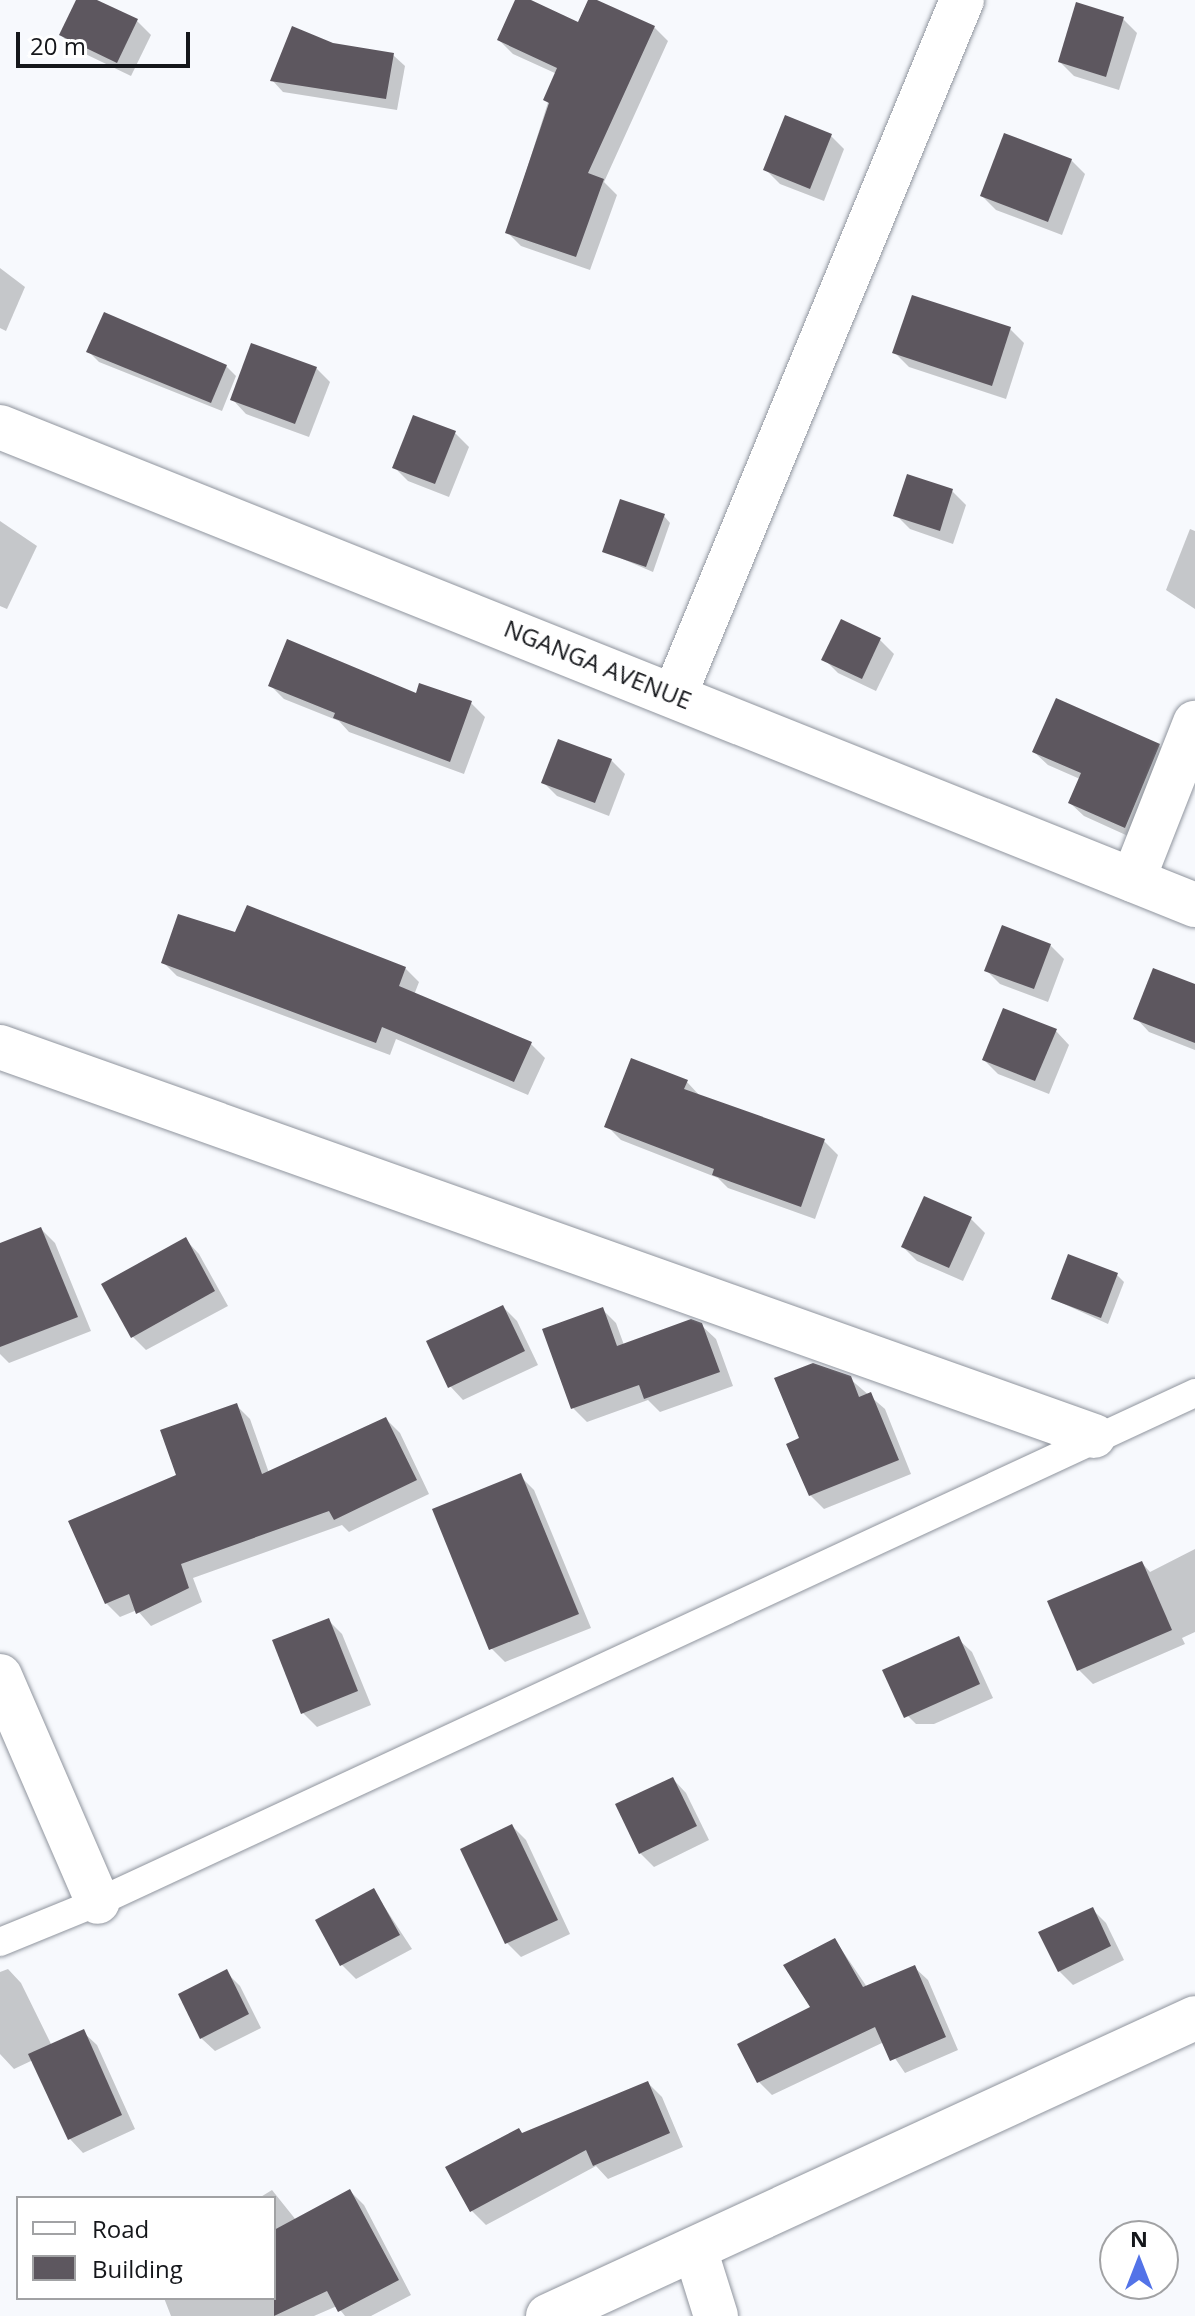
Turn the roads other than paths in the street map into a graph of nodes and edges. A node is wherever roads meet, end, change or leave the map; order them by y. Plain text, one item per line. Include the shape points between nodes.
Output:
1 (962, 0) edge
2 (0, 427) edge
3 (675, 694) junction
4 (1195, 723) edge
5 (1133, 880) junction
6 (1195, 905) edge
7 (0, 1047) edge
8 (1195, 1393) edge
9 (1094, 1436) junction
10 (0, 1676) edge
11 (98, 1902) junction
12 (0, 1942) edge
13 (1195, 2018) edge
14 (695, 2249) junction
15 (548, 2316) edge
16 (716, 2316) edge

1 - 3 street
2 - 3 street, NGANGA AVENUE
3 - 5 street, NGANGA AVENUE
4 - 5 street
5 - 6 street, NGANGA AVENUE
7 - 9 street
8 - 9 lane
9 - 11 lane
10 - 11 street
11 - 12 lane
13 - 14 street
14 - 15 street
14 - 16 street

